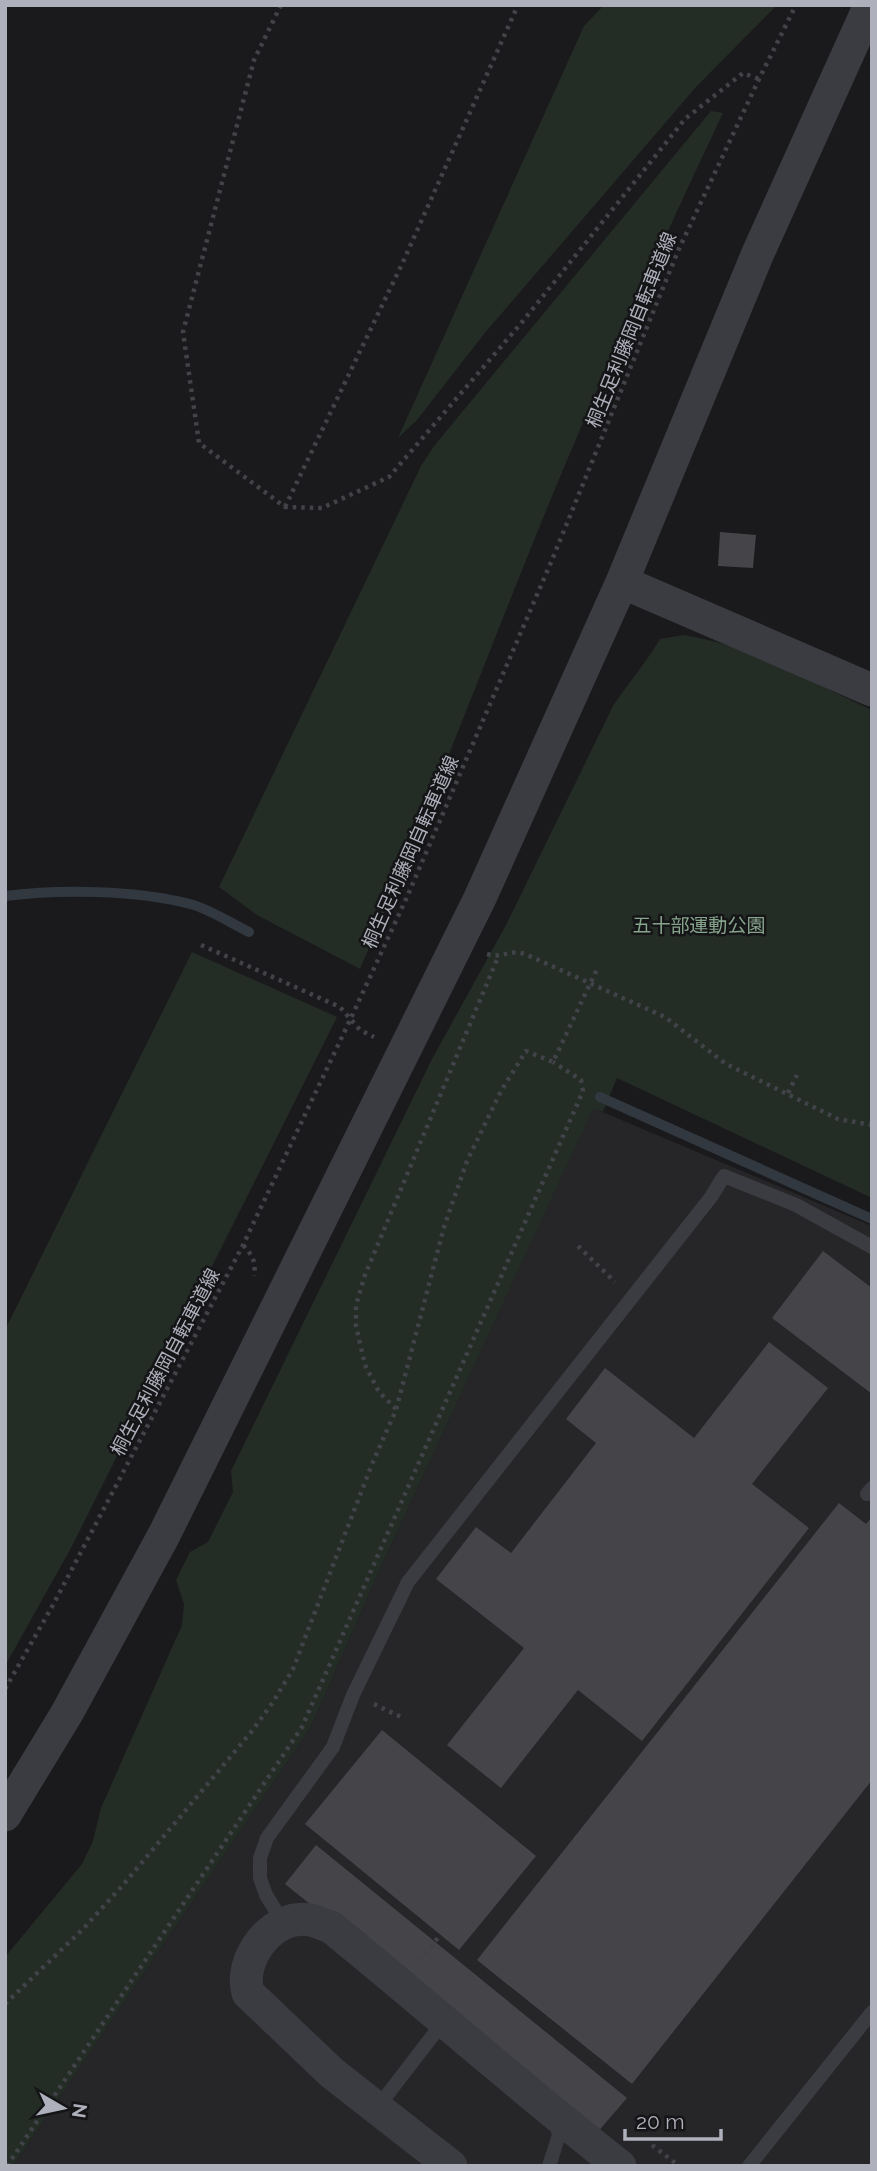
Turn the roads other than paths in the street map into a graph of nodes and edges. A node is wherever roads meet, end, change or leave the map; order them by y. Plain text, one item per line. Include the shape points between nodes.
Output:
1 (870, 5) edge
2 (622, 582) junction
3 (872, 690) edge
4 (872, 1247) edge
5 (5, 1815) edge
6 (284, 1924) junction
7 (872, 2012) edge
8 (445, 2020) junction
9 (377, 2108) junction
10 (554, 2114) junction
11 (451, 2166) edge
12 (549, 2166) edge
13 (620, 2166) edge
14 (749, 2166) edge

1 - 2 street via 758,253
2 - 3 street
2 - 5 street via 480,898 205,1455 86,1679
4 - 6 lane via 796,1205 724,1176 408,1582 333,1747 267,1838 260,1878
6 - 8 street via 309,1920 331,1927
6 - 9 street via 270,1933 247,1964 244,1980 248,1993 332,2073
7 - 14 lane
8 - 9 lane
8 - 10 street
9 - 11 street
10 - 12 lane via 559,2135
10 - 13 street

